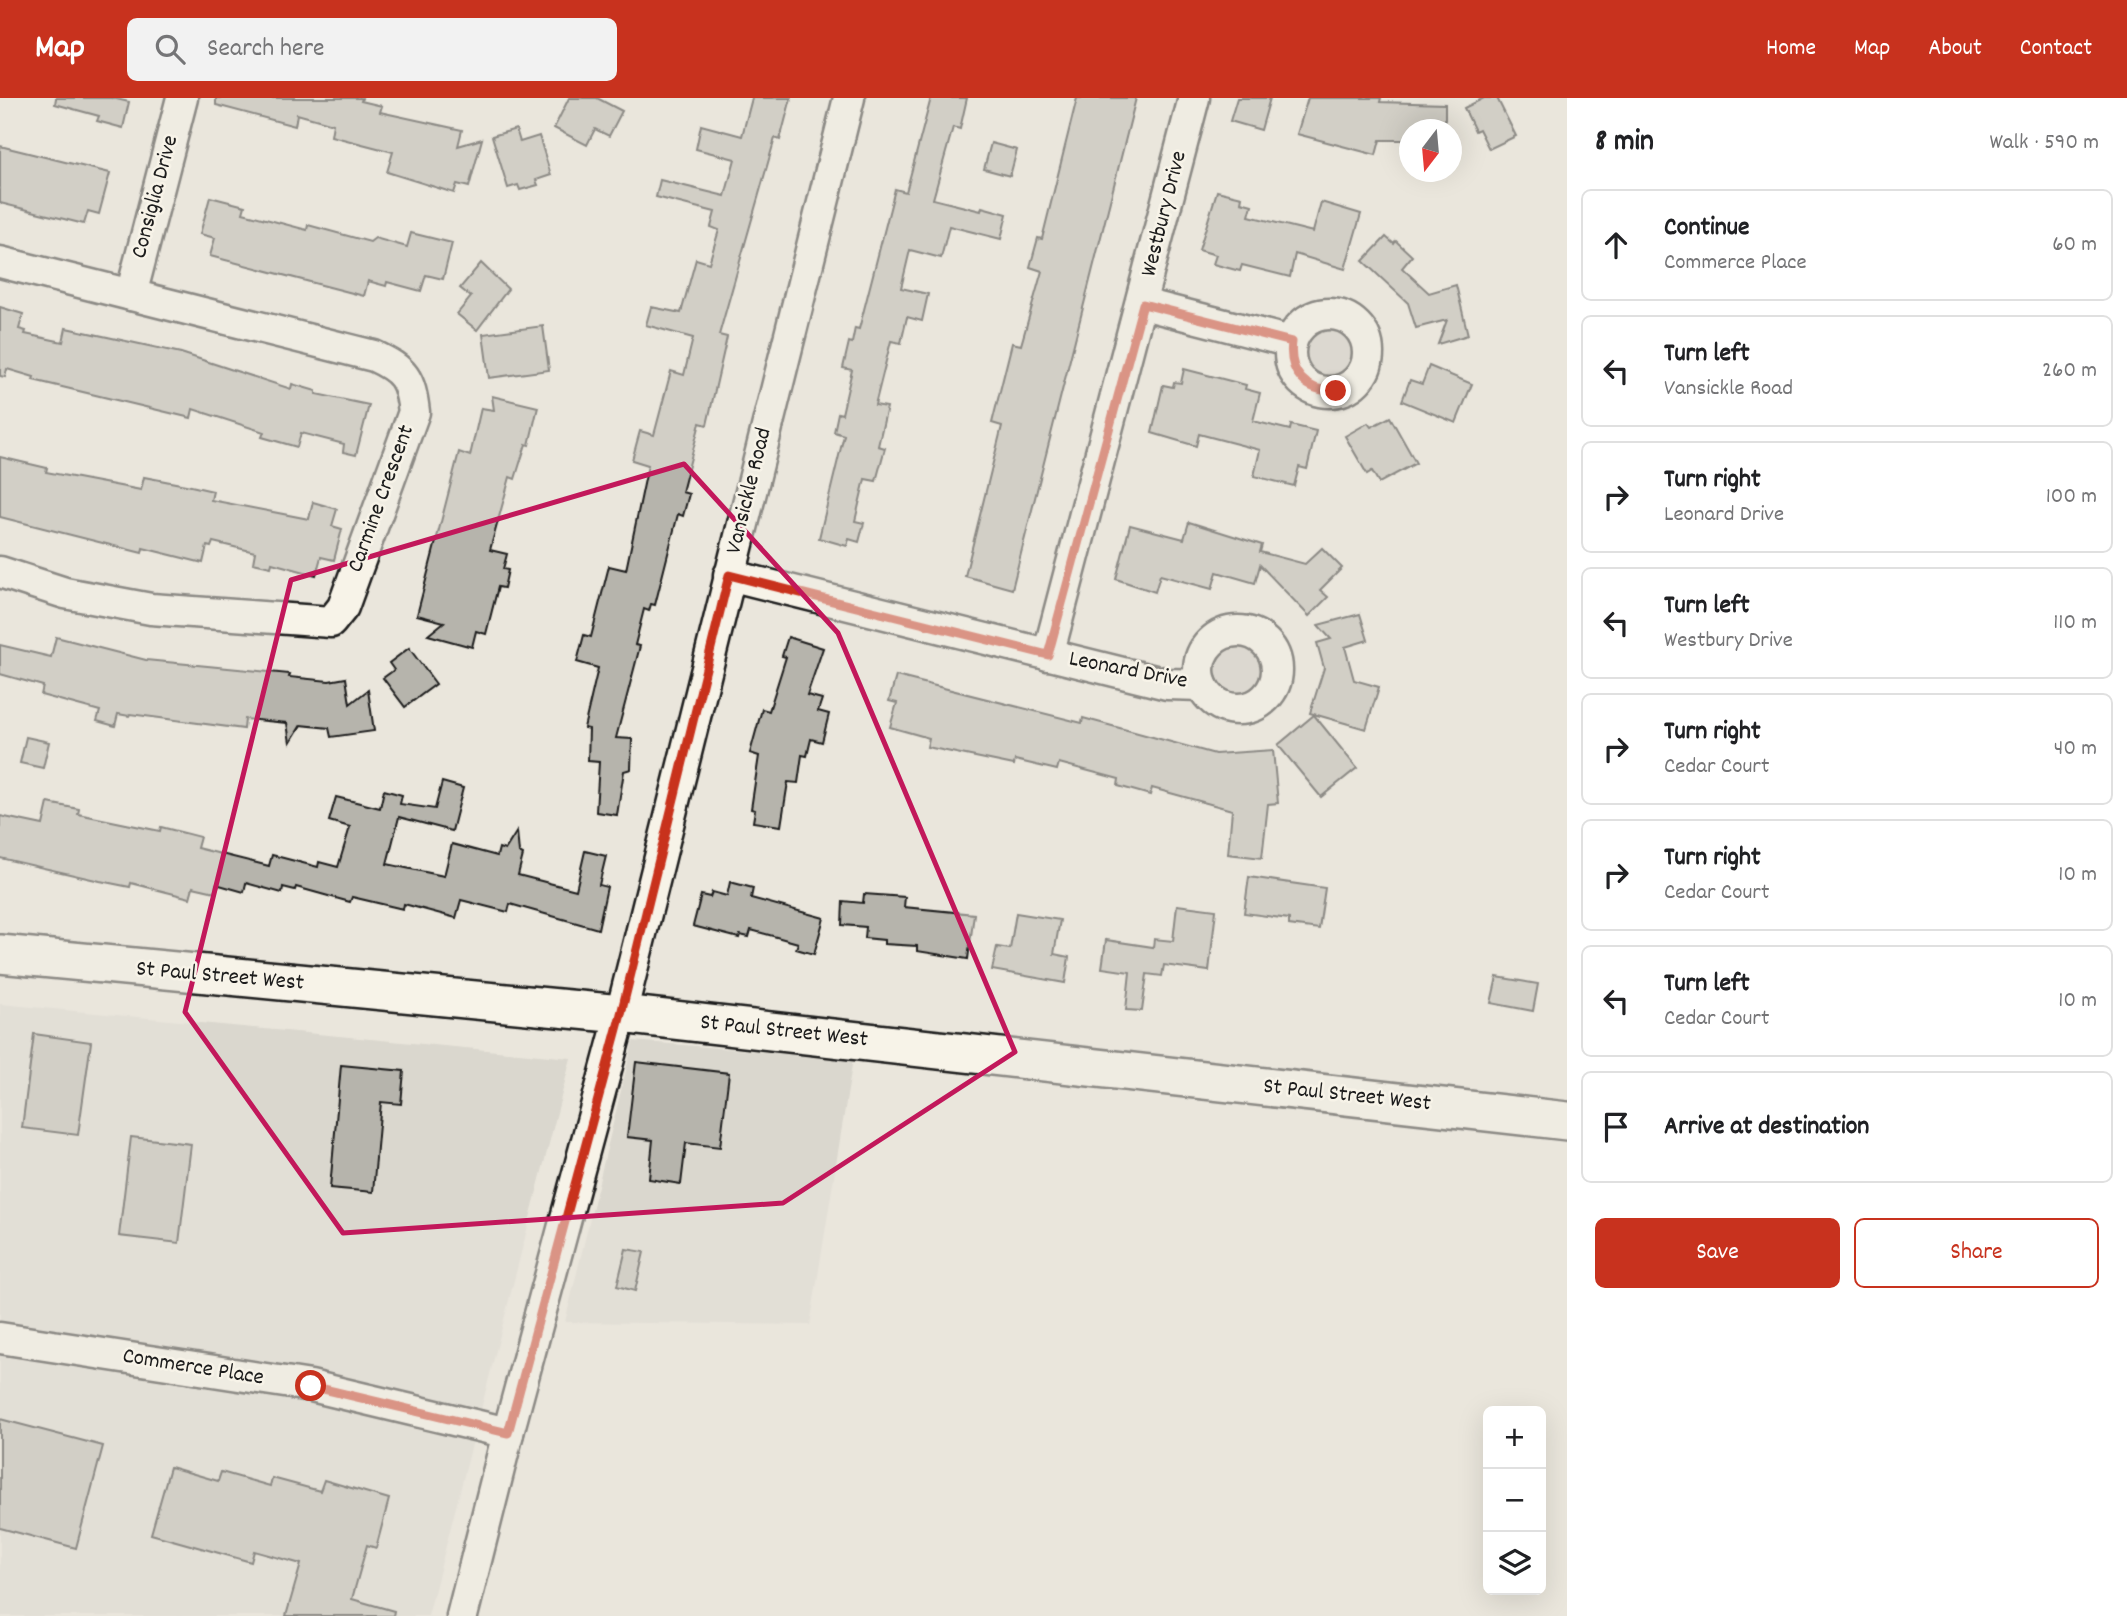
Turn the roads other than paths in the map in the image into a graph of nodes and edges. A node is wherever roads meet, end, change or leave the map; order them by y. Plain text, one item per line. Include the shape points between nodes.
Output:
1 (182, 98) edge
2 (849, 98) edge
3 (1194, 98) edge
4 (0, 262) edge
5 (131, 295) junction
6 (1143, 304) junction
7 (1292, 342) dead end
8 (0, 572) edge
9 (729, 575) junction
10 (1048, 655) junction
11 (1202, 685) dead end
12 (0, 954) edge
13 (621, 1014) junction
14 (1567, 1121) edge
15 (0, 1338) edge
16 (508, 1433) junction
17 (462, 1616) edge

1 - 5 street, Consiglia Drive
2 - 9 street, Vansickle Road
3 - 6 street, Westbury Drive
4 - 5 street, Carmine Crescent
5 - 8 street, Carmine Crescent via 374,356 396,366 411,386 414,412 343,607 331,622 151,609 65,593
6 - 7 street
6 - 10 street, Westbury Drive
9 - 10 street, Leonard Drive
9 - 13 street, Vansickle Road
10 - 11 street, Leonard Drive via 1167,684
12 - 13 main road, St Paul Street West
13 - 14 main road, St Paul Street West
13 - 16 street, Vansickle Road
15 - 16 street, Commerce Place via 311,1386
16 - 17 street, Vansickle Road

